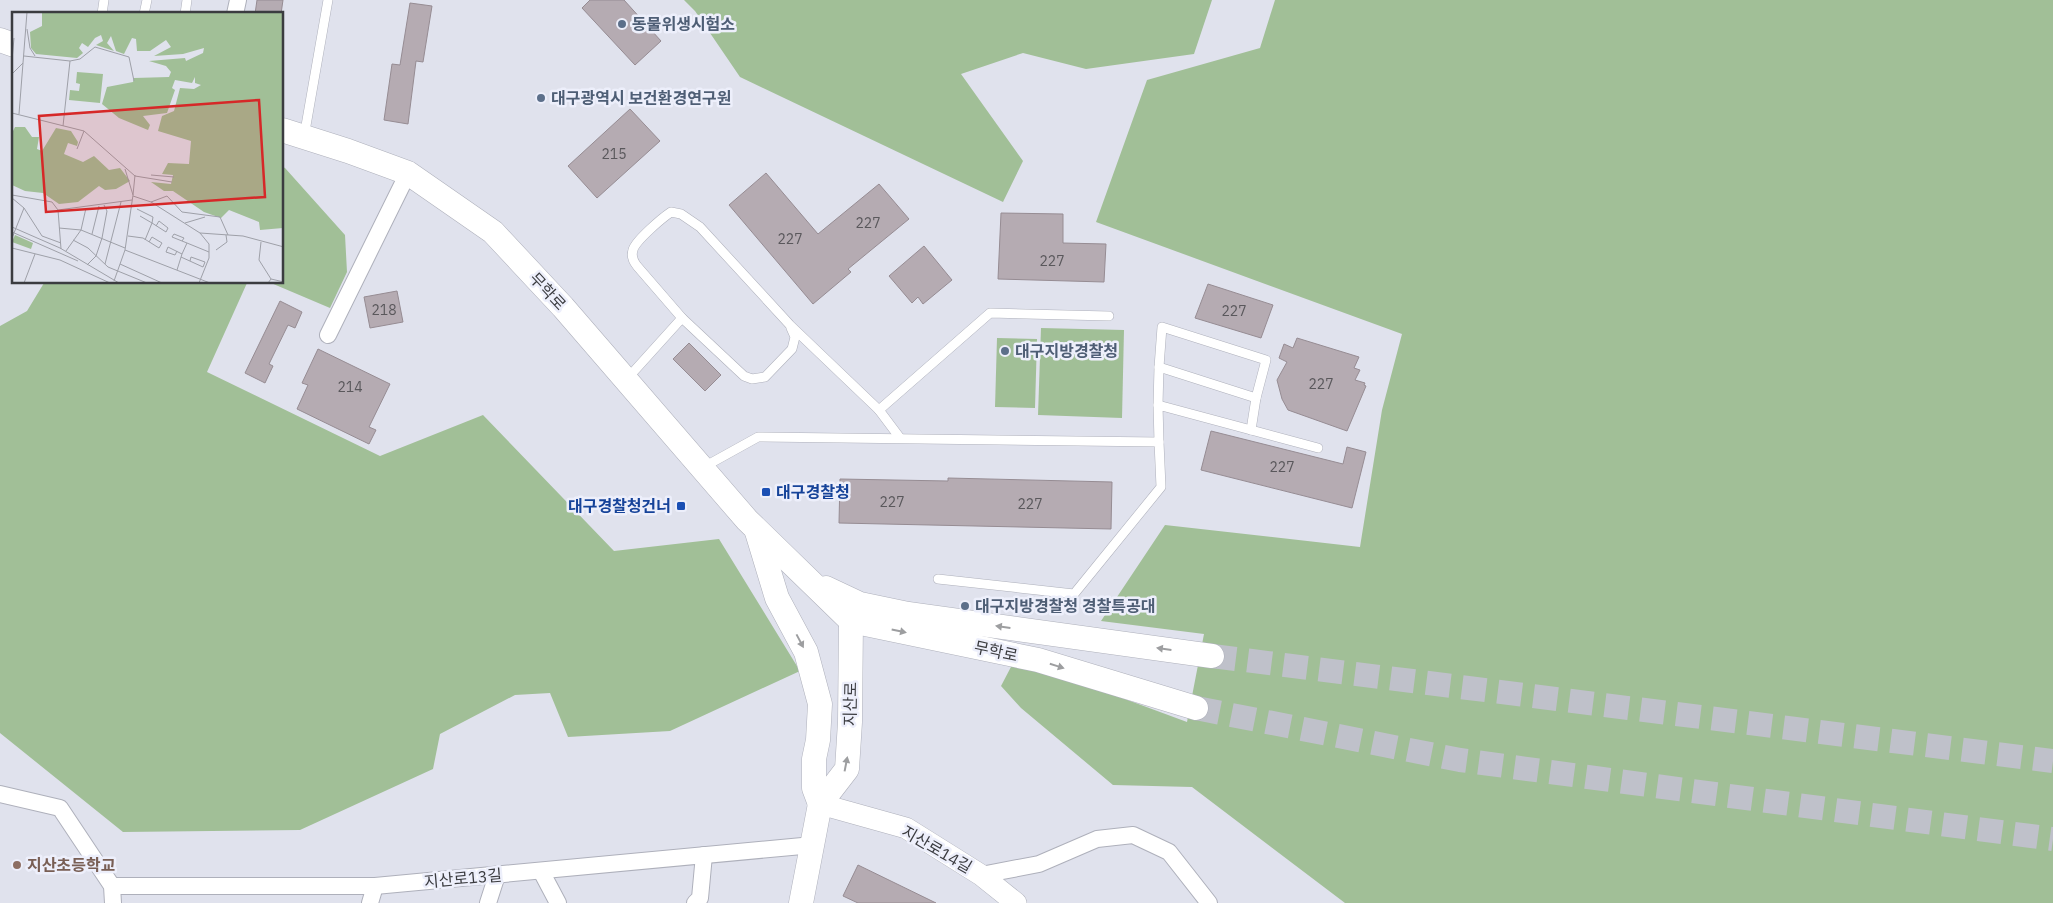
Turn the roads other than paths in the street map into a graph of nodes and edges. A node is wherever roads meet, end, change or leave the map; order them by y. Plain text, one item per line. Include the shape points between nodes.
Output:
1 (328, 0) edge
2 (0, 40) edge
3 (12, 44) edge
4 (293, 133) edge
5 (408, 173) junction
6 (1108, 316) dead end
7 (682, 318) junction
8 (790, 325) junction
9 (328, 335) dead end
10 (1159, 367) junction
11 (626, 380) junction
12 (1256, 398) junction
13 (1158, 405) junction
14 (879, 410) junction
15 (1252, 430) junction
16 (900, 438) junction
17 (1159, 442) junction
18 (1318, 448) dead end
19 (701, 468) junction
20 (756, 529) junction
21 (938, 578) dead end
22 (808, 580) junction
23 (844, 596) junction
24 (777, 598) joint
25 (851, 621) junction
26 (1212, 656) tunnel mouth
27 (1196, 708) tunnel mouth
28 (0, 794) edge
29 (820, 804) junction
30 (812, 845) junction
31 (704, 855) junction
32 (541, 871) junction
33 (497, 875) junction
34 (981, 875) junction
35 (112, 886) junction
36 (375, 886) junction
37 (113, 903) edge
38 (370, 903) edge
39 (488, 903) edge
40 (558, 903) edge
41 (695, 903) edge
42 (801, 903) edge
43 (1016, 903) edge
44 (1209, 903) edge

1 - 4 lane
2 - 3 main road
4 - 5 main road, 무학로
5 - 9 street
5 - 11 main road, 무학로 via 493,232
6 - 14 lane via 990,313
7 - 8 lane via 744,376 752,379 765,377 792,349 795,337
7 - 8 lane via 636,266 632,254 636,244 670,212 680,214 700,227
7 - 11 lane
8 - 14 lane
10 - 12 lane
10 - 12 lane via 1162,327 1266,360
10 - 13 lane
11 - 19 main road, 무학로
12 - 15 lane
13 - 15 lane
13 - 17 lane
14 - 16 lane
15 - 18 lane
16 - 17 lane
16 - 19 lane via 758,437
17 - 21 lane via 1160,487 1074,594
19 - 20 main road, 무학로
20 - 22 main road, 무학로
20 - 24 main road, 무학로
22 - 23 main road, 무학로
22 - 25 main road, 무학로
23 - 25 main road, 지산로
26 -> 23 main road, 무학로 via 908,614 860,604
24 -> 29 main road, 지산로 via 806,652 820,704 814,769 814,788
25 -> 27 main road, 무학로 via 1038,660
29 -> 25 main road, 지산로 via 847,769
28 - 35 street via 60,808
29 - 30 main road, 지산로
29 - 34 street, 지산로14길 via 906,828
30 - 31 street, 지산로13길
30 - 42 main road, 지산로
31 - 32 street, 지산로13길
31 - 41 street via 700,898
32 - 33 street, 지산로13길
32 - 40 street
33 - 36 street, 지산로13길
33 - 39 street
34 - 43 street, 지산로14길
34 - 44 street via 1039,864 1097,839 1133,835 1170,852
35 - 36 street, 지산로13길
35 - 37 street
36 - 38 street

